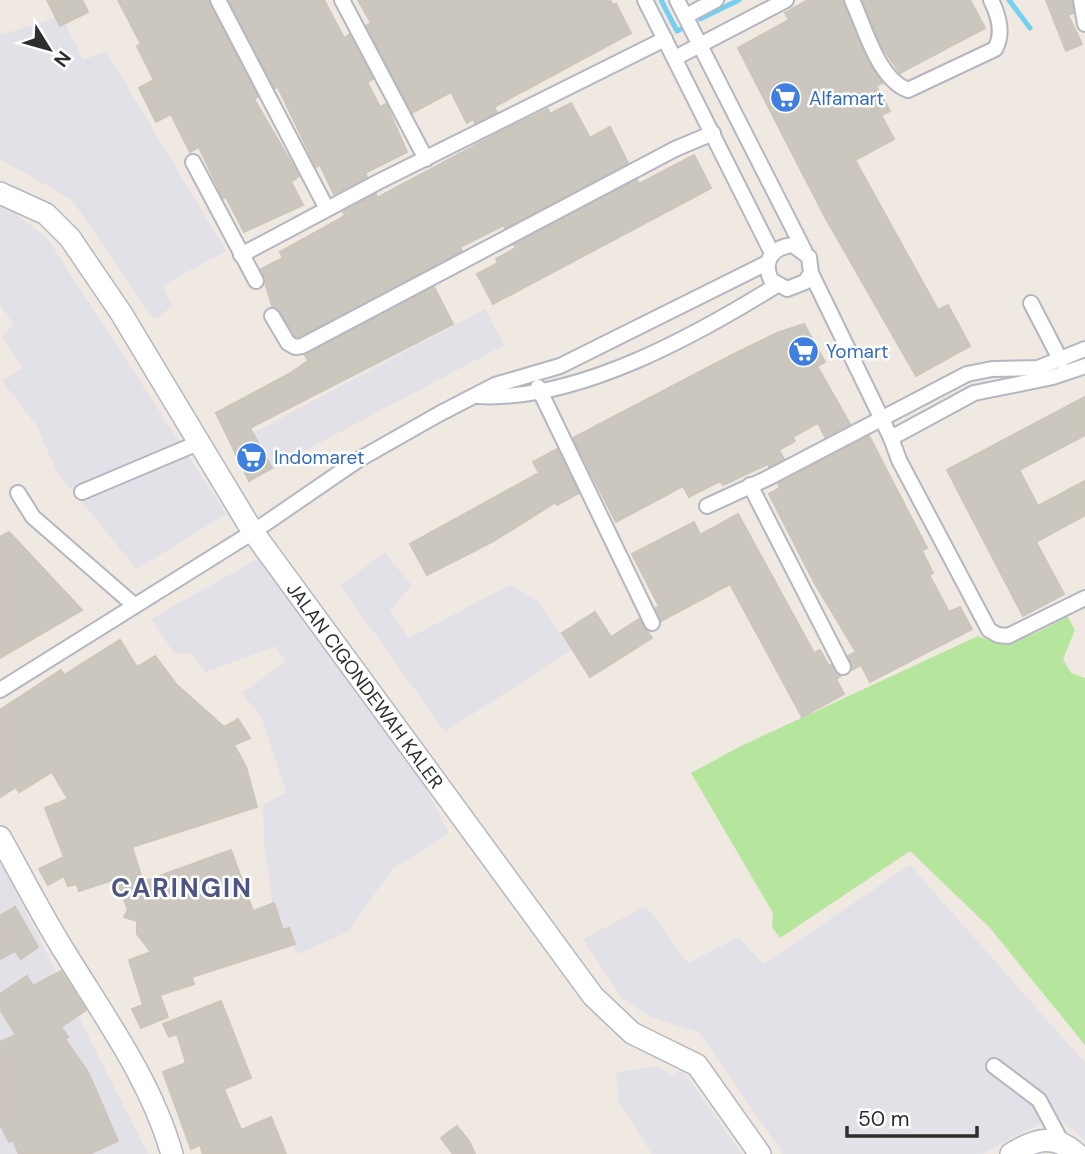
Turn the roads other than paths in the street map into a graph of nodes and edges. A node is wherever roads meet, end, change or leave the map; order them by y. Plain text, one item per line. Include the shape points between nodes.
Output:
1 (218, 0) edge
2 (342, 0) edge
3 (645, 0) edge
4 (677, 0) edge
5 (716, 0) edge
6 (786, 0) edge
7 (852, 0) edge
8 (991, 0) edge
9 (1081, 0) edge
10 (686, 16) junction
11 (1085, 24) edge
12 (665, 39) junction
13 (688, 52) junction
14 (713, 133) junction
15 (426, 159) junction
16 (193, 162) dead end
17 (0, 193) edge
18 (327, 209) junction
19 (804, 250) junction
20 (241, 255) junction
21 (770, 258) junction
22 (811, 273) junction
23 (256, 281) dead end
24 (777, 285) junction
25 (1031, 303) dead end
26 (272, 316) dead end
27 (1085, 349) edge
28 (1062, 361) junction
29 (1085, 366) edge
30 (533, 377) junction
31 (541, 393) junction
32 (478, 396) junction
33 (880, 417) junction
34 (891, 438) junction
35 (198, 443) junction
36 (750, 485) junction
37 (82, 492) dead end
38 (18, 493) dead end
39 (706, 506) dead end
40 (253, 532) junction
41 (1085, 598) edge
42 (134, 605) junction
43 (652, 623) dead end
44 (843, 667) dead end
45 (0, 690) edge
46 (0, 837) edge
47 (994, 1066) dead end
48 (1069, 1148) edge
49 (172, 1154) edge
50 (760, 1154) edge
51 (1011, 1154) edge

1 - 18 street
2 - 15 street
3 - 12 street
4 - 10 street
5 - 10 street
6 - 13 street
7 - 8 street via 886,72 896,85 908,90 995,49 1001,38
9 - 11 street
10 - 13 street
12 - 13 street
12 - 15 street
13 - 14 street
13 - 19 street
14 - 21 street
14 - 26 street via 302,346 288,344
15 - 18 street
16 - 20 street
17 - 35 main road, JALAN CIGONDEWAH KALER via 46,214 70,238 121,313
18 - 20 street
19 - 21 street via 782,246
19 - 22 street
20 - 23 street
21 - 24 street via 771,280
21 - 30 street via 593,351
22 - 24 street via 797,287
22 - 33 street
24 - 31 street via 697,330 591,380
25 - 28 street
27 - 28 street
28 - 33 street via 1038,368 967,374
29 - 34 street via 974,393
30 - 31 street
30 - 32 street via 495,385
31 - 32 street
31 - 43 street
32 - 40 street via 365,456
33 - 34 street
33 - 36 street
34 - 41 street via 989,630 1009,636
35 - 37 street
35 - 40 main road, JALAN CIGONDEWAH KALER
36 - 39 street
36 - 44 street
38 - 42 street via 33,517
40 - 42 street
40 - 50 main road, JALAN CIGONDEWAH KALER via 593,996 632,1033 697,1065
42 - 45 street
46 - 49 main road via 133,1063
47 - 48 street via 1040,1100
48 - 51 main road via 1038,1140

